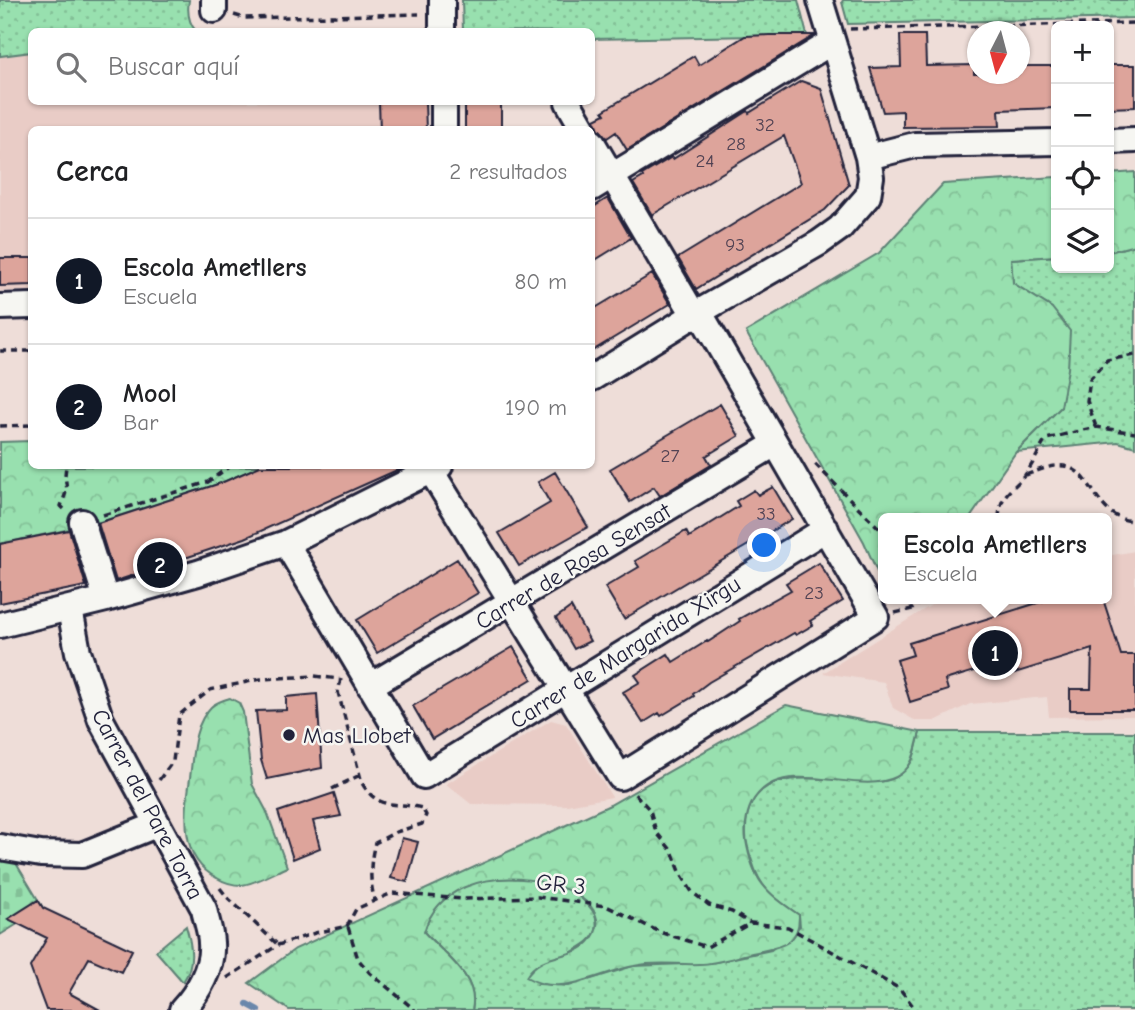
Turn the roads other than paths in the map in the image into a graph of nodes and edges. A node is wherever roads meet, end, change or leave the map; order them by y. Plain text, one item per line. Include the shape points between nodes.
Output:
1 (820, 0) edge
2 (831, 36) junction
3 (444, 105) edge
4 (570, 105) edge
5 (444, 126) edge
6 (582, 126) edge
7 (1114, 141) edge
8 (1135, 141) edge
9 (1051, 142) edge
10 (595, 155) edge
11 (867, 157) junction
12 (601, 182) edge
13 (28, 306) edge
14 (0, 307) edge
15 (697, 314) junction
16 (595, 376) edge
17 (775, 444) junction
18 (434, 469) edge
19 (437, 469) edge
20 (82, 522) road end
21 (826, 529) junction
22 (286, 543) junction
23 (106, 599) junction
24 (513, 602) junction
25 (69, 609) junction
26 (0, 625) edge
27 (357, 677) junction
28 (565, 688) junction
29 (156, 825) junction
30 (0, 847) edge
31 (188, 1004) edge

1 - 2 street
2 - 11 street
2 - 12 street
3 - 5 street
4 - 6 street
7 - 8 street
9 - 11 street via 915,145
10 - 12 street
11 - 15 street via 868,196 840,228
12 - 15 street
13 - 14 street
15 - 16 street
15 - 17 street
17 - 21 street
17 - 24 street, Carrer de Rosa Sensat
18 - 22 street
19 - 24 street
20 - 23 street
21 - 28 street, Carrer de Margarida Xirgu
21 - 28 street via 876,617 620,777
22 - 23 street
22 - 27 street
23 - 25 street
24 - 27 street, Carrer de Rosa Sensat
24 - 28 street
25 - 26 street
25 - 29 street, Carrer del Pare Torra via 101,720
27 - 28 street, Carrer de Margarida Xirgu via 424,776
29 - 30 street via 82,855
29 - 31 street, Carrer del Pare Torra via 204,909 212,944 206,970

